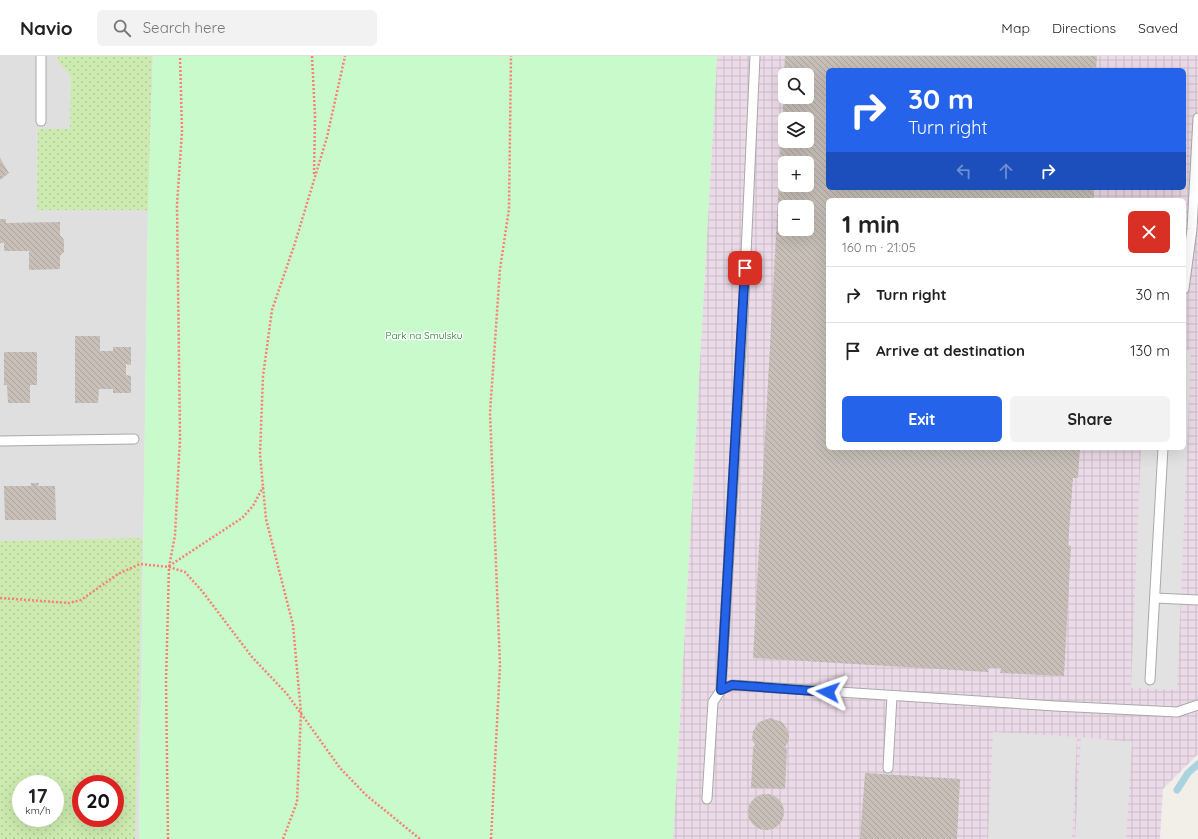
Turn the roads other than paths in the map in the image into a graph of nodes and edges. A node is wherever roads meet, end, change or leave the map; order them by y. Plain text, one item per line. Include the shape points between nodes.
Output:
1 (41, 56) edge
2 (755, 56) edge
3 (1198, 118) edge
4 (41, 121) dead end
5 (1197, 154) edge
6 (1195, 229) edge
7 (1186, 278) edge
8 (134, 439) dead end
9 (0, 441) edge
10 (1164, 450) edge
11 (1155, 598) junction
12 (1198, 600) edge
13 (1150, 680) dead end
14 (721, 690) junction
15 (892, 696) junction
16 (1198, 705) edge
17 (888, 768) dead end
18 (707, 799) dead end

1 - 4 lane
2 - 14 lane
3 - 5 lane
5 - 6 lane
6 - 7 lane
8 - 9 lane
10 - 11 lane
11 - 12 lane
11 - 13 lane
14 - 15 lane via 732,685
14 - 18 lane via 713,702
15 - 16 lane via 1177,712
15 - 17 lane

